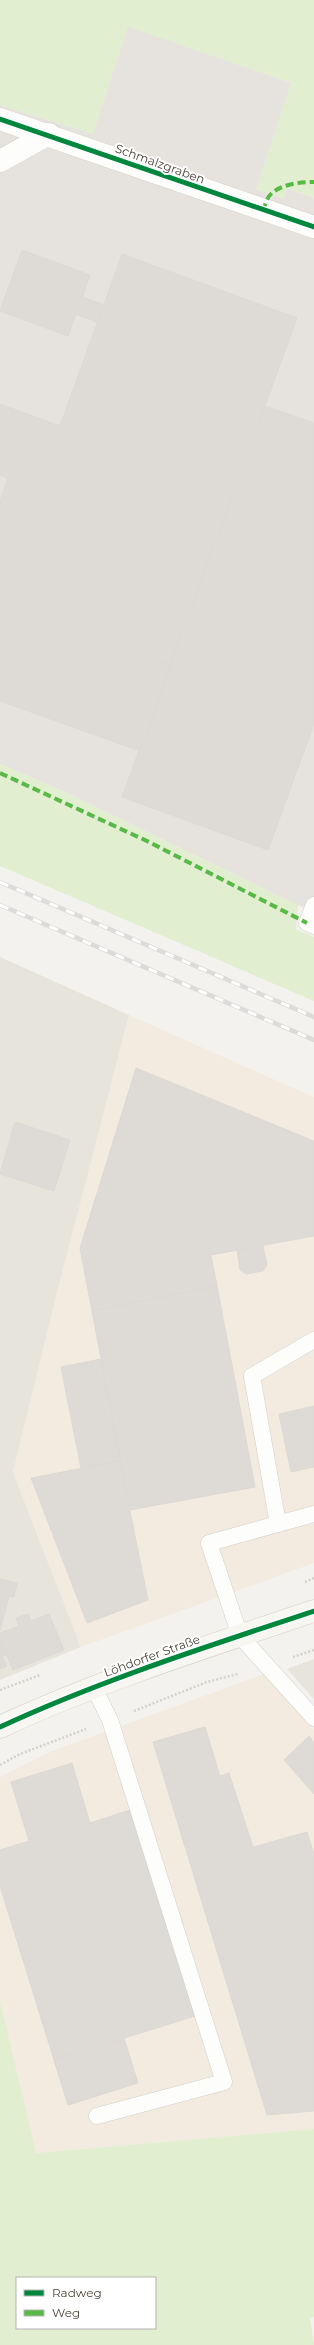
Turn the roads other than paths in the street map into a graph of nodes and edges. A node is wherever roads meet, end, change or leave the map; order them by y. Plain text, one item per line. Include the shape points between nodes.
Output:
1 (0, 119) edge
2 (49, 134) junction
3 (0, 160) edge
4 (314, 227) edge
5 (314, 905) edge
6 (311, 924) edge
7 (314, 1340) edge
8 (314, 1514) edge
9 (278, 1524) junction
10 (314, 1611) edge
11 (240, 1636) junction
12 (94, 1688) junction
13 (314, 1718) edge
14 (0, 1727) edge
15 (97, 2116) dead end

1 - 2 street, Schmalzgraben
2 - 3 street
2 - 4 street, Schmalzgraben
5 - 6 lane
7 - 9 lane via 252,1376
8 - 9 lane
9 - 11 lane via 209,1543
10 - 11 main road, Löhdorfer Straße
11 - 12 main road, Löhdorfer Straße
11 - 13 lane
12 - 14 main road, Löhdorfer Straße
12 - 15 lane via 110,1720 224,2082

